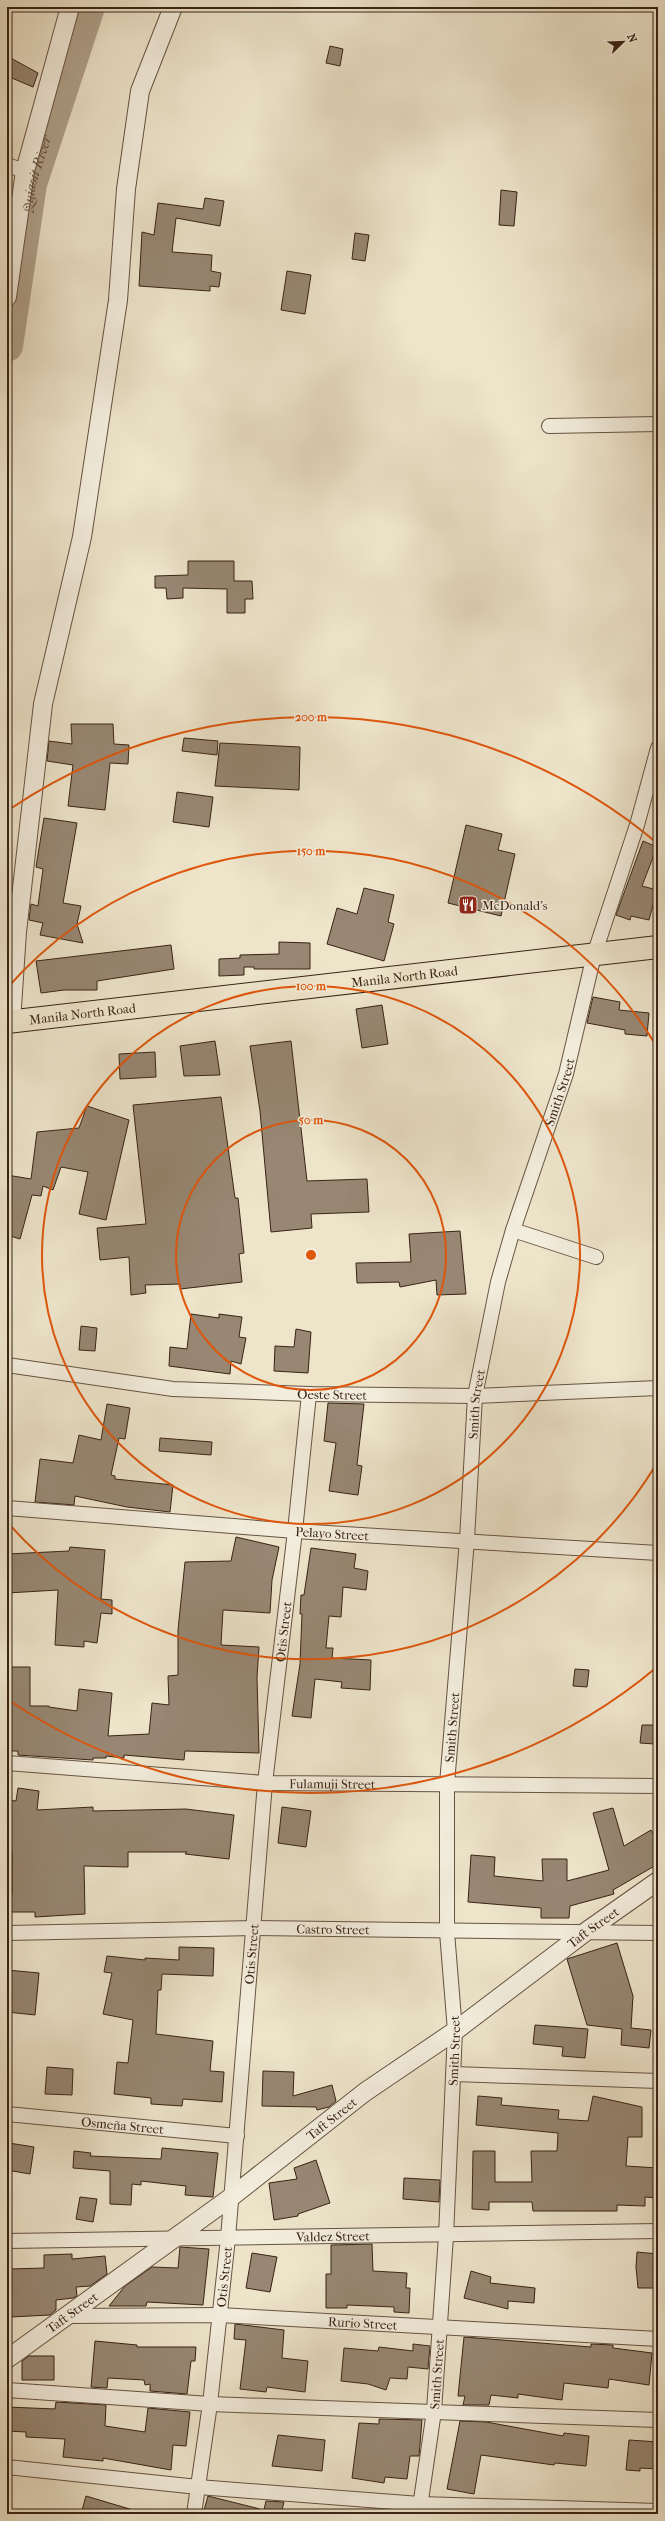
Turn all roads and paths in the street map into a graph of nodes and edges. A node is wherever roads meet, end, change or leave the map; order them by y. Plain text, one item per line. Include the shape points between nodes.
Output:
1 (70, 7) edge
2 (173, 7) edge
3 (7, 165) edge
4 (25, 171) junction
5 (7, 296) edge
6 (658, 424) edge
7 (549, 426) dead end
8 (658, 748) edge
9 (658, 947) edge
10 (594, 955) junction
11 (9, 1022) edge
12 (513, 1230) junction
13 (596, 1257) dead end
14 (7, 1365) edge
15 (658, 1388) edge
16 (309, 1394) junction
17 (475, 1396) junction
18 (7, 1508) edge
19 (295, 1531) junction
20 (467, 1540) junction
21 (658, 1553) edge
22 (7, 1763) edge
23 (265, 1783) junction
24 (447, 1784) junction
25 (658, 1786) edge
26 (658, 1881) edge
27 (255, 1928) junction
28 (447, 1932) junction
29 (7, 1933) edge
30 (584, 1933) junction
31 (658, 1933) edge
32 (455, 2031) junction
33 (454, 2074) junction
34 (658, 2081) edge
35 (7, 2114) edge
36 (237, 2136) junction
37 (230, 2198) junction
38 (658, 2231) edge
39 (446, 2236) junction
40 (228, 2238) junction
41 (172, 2240) junction
42 (7, 2241) edge
43 (219, 2315) junction
44 (68, 2316) junction
45 (439, 2326) junction
46 (658, 2339) edge
47 (7, 2359) edge
48 (7, 2390) edge
49 (210, 2404) junction
50 (434, 2411) junction
51 (658, 2420) edge
52 (7, 2467) edge
53 (198, 2486) junction
54 (419, 2509) edge
55 (658, 2511) edge
56 (194, 2514) edge

1 - 4 street
2 - 11 street via 140,91 126,189 118,300 82,537 44,704
3 - 4 street
4 - 5 street
6 - 7 street
8 - 10 street, Smith Street via 637,825
9 - 10 highway, Manila North Road
10 - 11 highway, Manila North Road
10 - 12 street, Smith Street via 566,1074
12 - 13 street
12 - 17 street, Smith Street via 498,1282
14 - 16 street, Oeste Street via 172,1389
15 - 17 street, Oeste Street
16 - 17 street, Oeste Street
16 - 19 street, Otis Street
17 - 20 street, Smith Street
18 - 19 street, Pelayo Street
19 - 20 street, Pelayo Street
19 - 23 street, Otis Street
20 - 21 street, Pelayo Street
20 - 24 street, Smith Street
22 - 23 street, Fulamuji Street
23 - 24 street, Fulamuji Street
23 - 27 street, Otis Street
24 - 25 street, Fulamuji Street
24 - 28 street, Smith Street
26 - 30 street, Taft Street
27 - 28 street, Castro Street
27 - 29 street, Castro Street
27 - 36 street, Otis Street
28 - 30 street, Castro Street
28 - 32 street, Smith Street
30 - 31 street, Castro Street
30 - 32 street, Taft Street
32 - 33 street, Smith Street
32 - 37 street, Taft Street via 365,2092
33 - 34 street
33 - 39 street, Smith Street
35 - 36 street, Osmeña Street
36 - 37 street, Otis Street
37 - 40 street, Otis Street
37 - 41 street, Taft Street
38 - 39 street, Valdez Street
39 - 40 street, Valdez Street
39 - 45 street, Smith Street
40 - 41 street, Valdez Street
40 - 43 street, Otis Street
41 - 42 street, Valdez Street
41 - 44 street, Taft Street
43 - 44 street, Rurio Street
43 - 45 street, Rurio Street
43 - 49 street, Otis Street
44 - 47 street, Taft Street
45 - 46 street, Rurio Street
45 - 50 street, Smith Street
48 - 49 street
49 - 50 street
49 - 53 street, Otis Street
50 - 51 street
50 - 54 street, Smith Street
52 - 53 street
53 - 54 street
53 - 56 street, Otis Street
54 - 55 street

